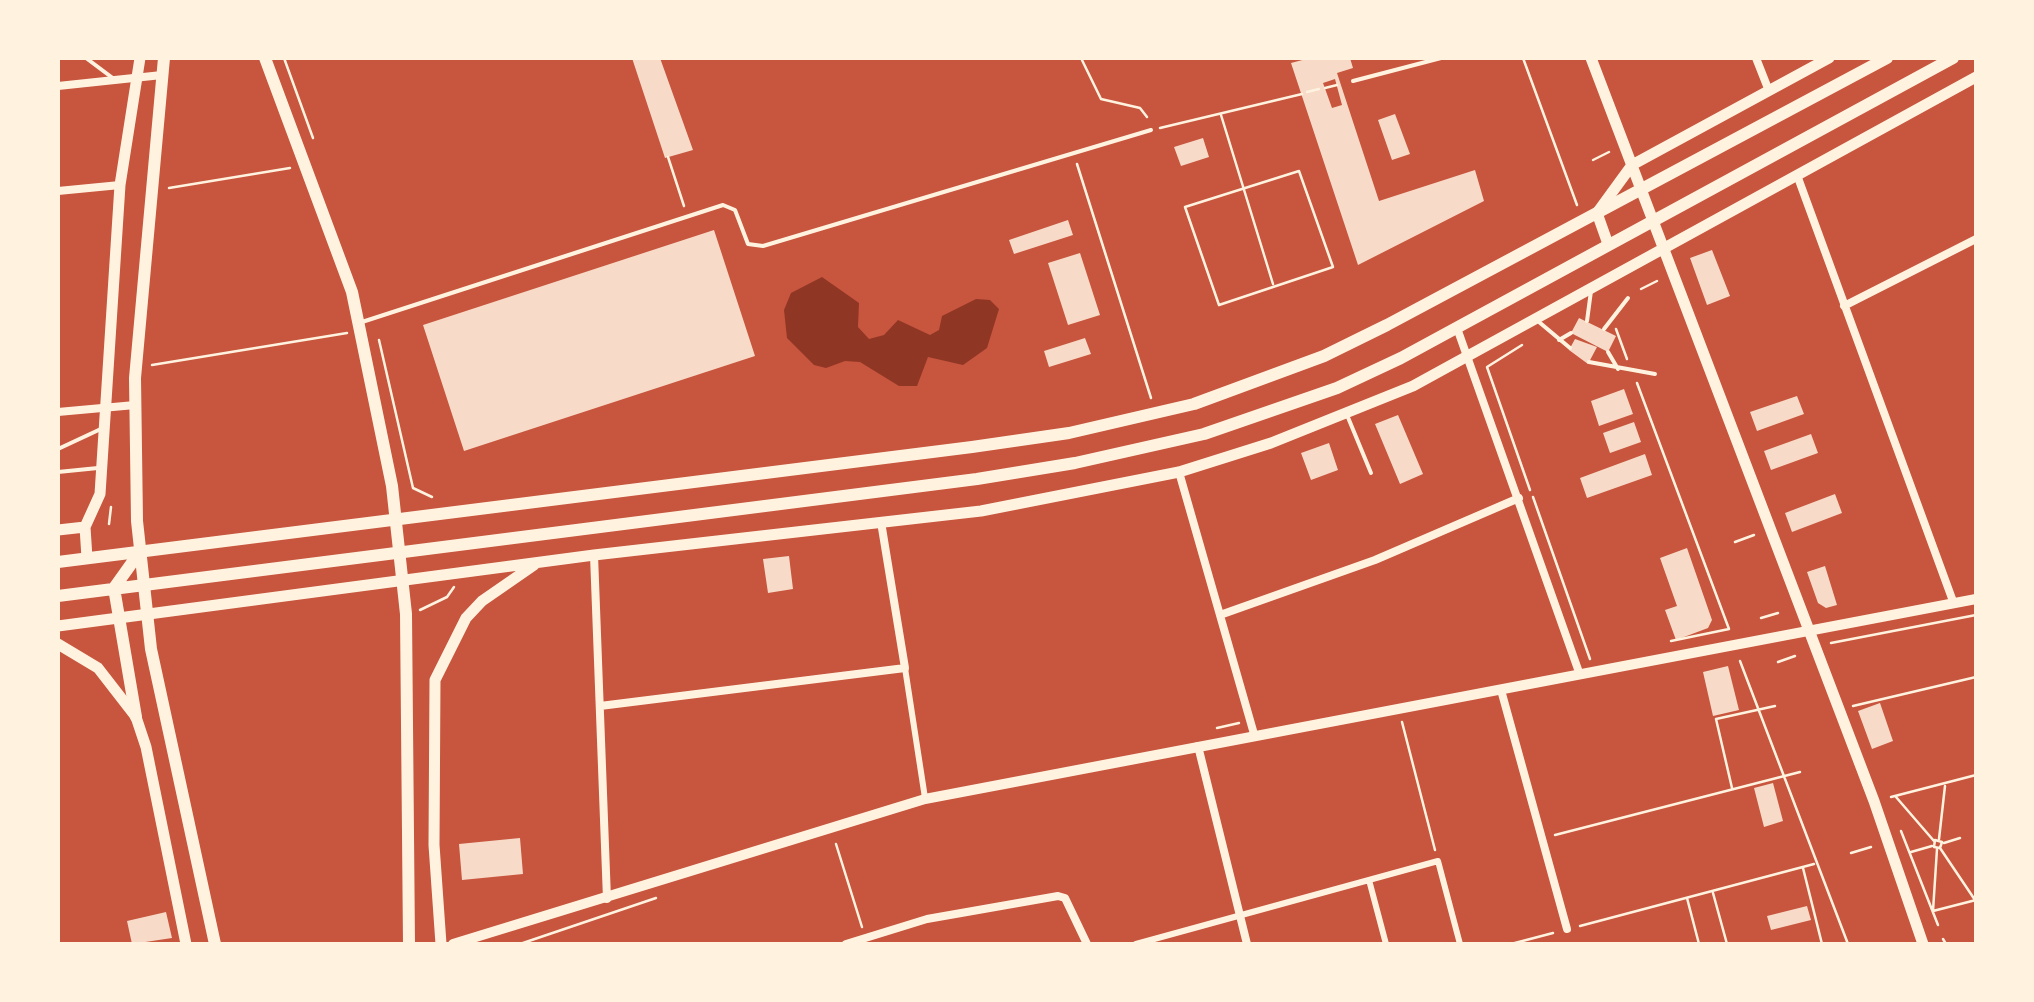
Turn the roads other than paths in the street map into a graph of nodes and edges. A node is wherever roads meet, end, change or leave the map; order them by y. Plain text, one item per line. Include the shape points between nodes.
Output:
1 (86, 58) edge
2 (140, 58) edge
3 (164, 58) edge
4 (266, 58) edge
5 (1441, 58) edge
6 (1591, 58) edge
7 (1756, 58) edge
8 (1829, 58) edge
9 (1887, 58) edge
10 (1952, 58) edge
11 (163, 75) junction
12 (1976, 77) edge
13 (138, 78) junction
14 (115, 80) junction
15 (1353, 81) dead end
16 (58, 86) edge
17 (1769, 90) junction
18 (1151, 130) road end
19 (1632, 165) junction
20 (1797, 176) junction
21 (120, 185) junction
22 (1640, 189) junction
23 (58, 192) edge
24 (1597, 213) junction
25 (1653, 222) junction
26 (1976, 239) edge
27 (1608, 244) junction
28 (1663, 249) junction
29 (1591, 287) junction
30 (1628, 298) dead end
31 (1844, 306) junction
32 (1536, 319) junction
33 (1587, 321) dead end
34 (361, 326) junction
35 (1457, 328) junction
36 (1604, 329) dead end
37 (1571, 333) dead end
38 (1559, 340) junction
39 (1570, 348) dead end
40 (1608, 352) dead end
41 (1467, 356) junction
42 (1589, 362) dead end
43 (1618, 369) junction
44 (1655, 374) dead end
45 (135, 404) junction
46 (104, 407) junction
47 (58, 412) edge
48 (1347, 415) junction
49 (103, 428) junction
50 (58, 448) edge
51 (100, 468) junction
52 (58, 472) edge
53 (1179, 472) junction
54 (1370, 473) dead end
55 (1518, 498) junction
56 (398, 520) junction
57 (881, 522) junction
58 (85, 527) junction
59 (58, 530) edge
60 (402, 551) junction
61 (139, 552) junction
62 (594, 555) junction
63 (87, 558) junction
64 (58, 562) edge
65 (539, 562) junction
66 (404, 580) junction
67 (142, 585) junction
68 (114, 588) junction
69 (58, 596) edge
70 (1976, 599) edge
71 (1954, 604) junction
72 (145, 615) junction
73 (1220, 615) junction
74 (119, 619) junction
75 (58, 626) edge
76 (1806, 631) junction
77 (58, 644) edge
78 (905, 668) junction
79 (1580, 675) junction
80 (1501, 690) junction
81 (600, 706) junction
82 (136, 717) junction
83 (1254, 734) junction
84 (1198, 746) junction
85 (926, 799) junction
86 (1370, 880) junction
87 (607, 898) junction
88 (1241, 916) junction
89 (1567, 929) road end
90 (186, 944) edge
91 (215, 944) edge
92 (409, 944) edge
93 (441, 944) edge
94 (453, 944) edge
95 (846, 944) edge
96 (1087, 944) edge
97 (1136, 944) edge
98 (1247, 944) edge
99 (1386, 944) edge
100 (1460, 944) edge
101 (1923, 944) edge

1 - 14 lane
2 - 13 main road
3 - 11 main road
4 - 34 main road
5 - 15 lane
6 - 19 main road
7 - 17 street
8 - 17 main road
9 - 22 main road
10 - 25 main road
11 - 13 street
11 - 45 main road
12 - 20 main road
13 - 14 street
13 - 21 main road
14 - 16 street
17 - 19 main road
18 - 34 lane via 763,246 748,244 729,206
19 - 22 main road
19 - 24 main road
20 - 28 main road
20 - 31 street
21 - 23 street
21 - 46 main road
22 - 24 main road
22 - 25 main road
24 - 27 main road
24 - 56 main road via 1324,356 1194,404 1069,433
25 - 27 main road
25 - 28 main road
26 - 31 street
27 - 35 main road
28 - 29 main road
28 - 76 main road
29 - 32 main road
29 - 33 lane
30 - 36 lane
31 - 71 street
32 - 38 lane
32 - 41 main road
34 - 56 main road
35 - 41 street
35 - 60 main road via 1337,388 1262,416 1075,464
37 - 38 lane
38 - 39 lane
40 - 43 lane
41 - 48 main road
41 - 55 street
42 - 43 lane
43 - 44 lane
45 - 46 street
45 - 61 main road
46 - 47 street
46 - 49 main road
48 - 53 main road
48 - 54 lane
49 - 50 lane
49 - 51 main road
51 - 52 lane
51 - 58 main road via 96,510
53 - 57 main road via 1081,494
53 - 73 street
55 - 73 street via 1375,560
55 - 79 street
56 - 60 main road
56 - 61 main road
57 - 62 main road
57 - 78 street
58 - 59 main road
58 - 63 main road
60 - 66 main road
60 - 67 main road
61 - 63 main road
61 - 67 main road
61 - 68 main road
62 - 65 main road
62 - 81 street
63 - 64 main road
65 - 66 main road
65 - 93 main road via 466,618 435,680 433,826
66 - 72 main road
66 - 92 main road
67 - 68 main road
67 - 72 main road
68 - 69 main road
68 - 74 main road
70 - 71 street
71 - 76 street
72 - 74 main road
72 - 91 main road
73 - 83 street
74 - 75 main road
74 - 82 main road
76 - 79 street
76 - 101 main road
77 - 82 main road via 98,668
78 - 81 street
78 - 85 street
79 - 80 street
80 - 83 street
80 - 89 street
81 - 87 street
82 - 90 main road
83 - 84 street
84 - 85 street
84 - 88 street
85 - 87 street
86 - 88 street
86 - 99 street
86 - 100 street via 1438,861
87 - 94 street
88 - 97 street
88 - 98 street
95 - 96 street via 943,916 1058,896 1066,898

